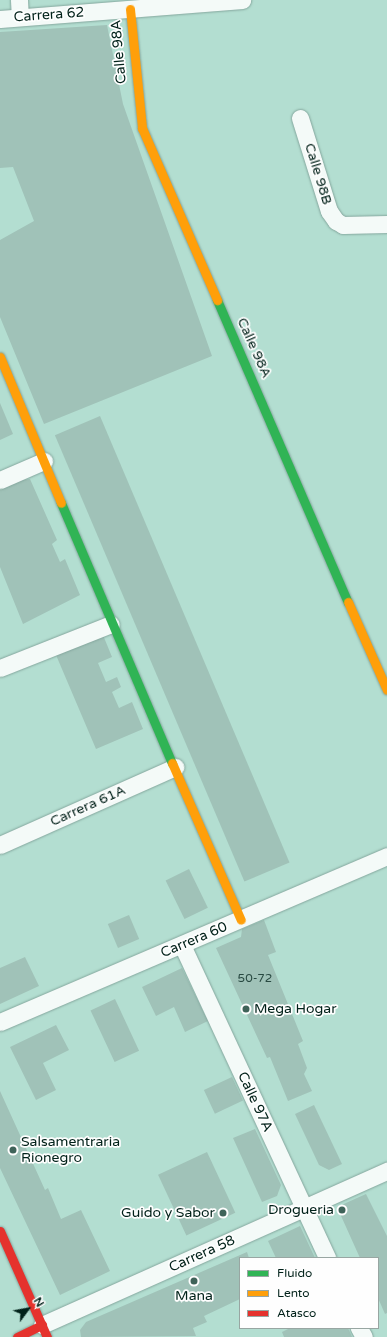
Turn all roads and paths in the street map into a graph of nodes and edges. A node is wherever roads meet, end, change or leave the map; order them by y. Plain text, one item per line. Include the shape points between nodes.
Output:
1 (19, 0) edge
2 (242, 0) edge
3 (130, 9) junction
4 (20, 17) junction
5 (0, 19) edge
6 (300, 118) dead end
7 (387, 224) edge
8 (0, 357) edge
9 (44, 461) junction
10 (0, 480) edge
11 (111, 624) junction
12 (0, 668) edge
13 (387, 690) edge
14 (176, 767) junction
15 (0, 845) edge
16 (387, 856) edge
17 (241, 920) junction
18 (182, 945) junction
19 (0, 1022) edge
20 (387, 1171) edge
21 (304, 1208) junction
22 (0, 1231) edge
23 (327, 1257) edge
24 (45, 1331) edge
25 (17, 1337) edge

1 - 4 street
2 - 3 street, Carrera 62
3 - 4 street, Carrera 62
3 - 13 street, Calle 98A via 142,128
4 - 5 street, Carrera 62
6 - 7 street, Calle 98B via 329,211 336,221 343,225
8 - 9 street
9 - 10 street
9 - 11 street
11 - 12 street
11 - 14 street
14 - 15 street, Carrera 61A
14 - 17 street
16 - 17 street, Carrera 60
17 - 18 street, Carrera 60
18 - 19 street, Carrera 60
18 - 21 street, Calle 97A
20 - 21 street, Carrera 58
21 - 23 street, Calle 97A
21 - 24 street, Carrera 58
22 - 24 street
24 - 25 street, Carrera 58

